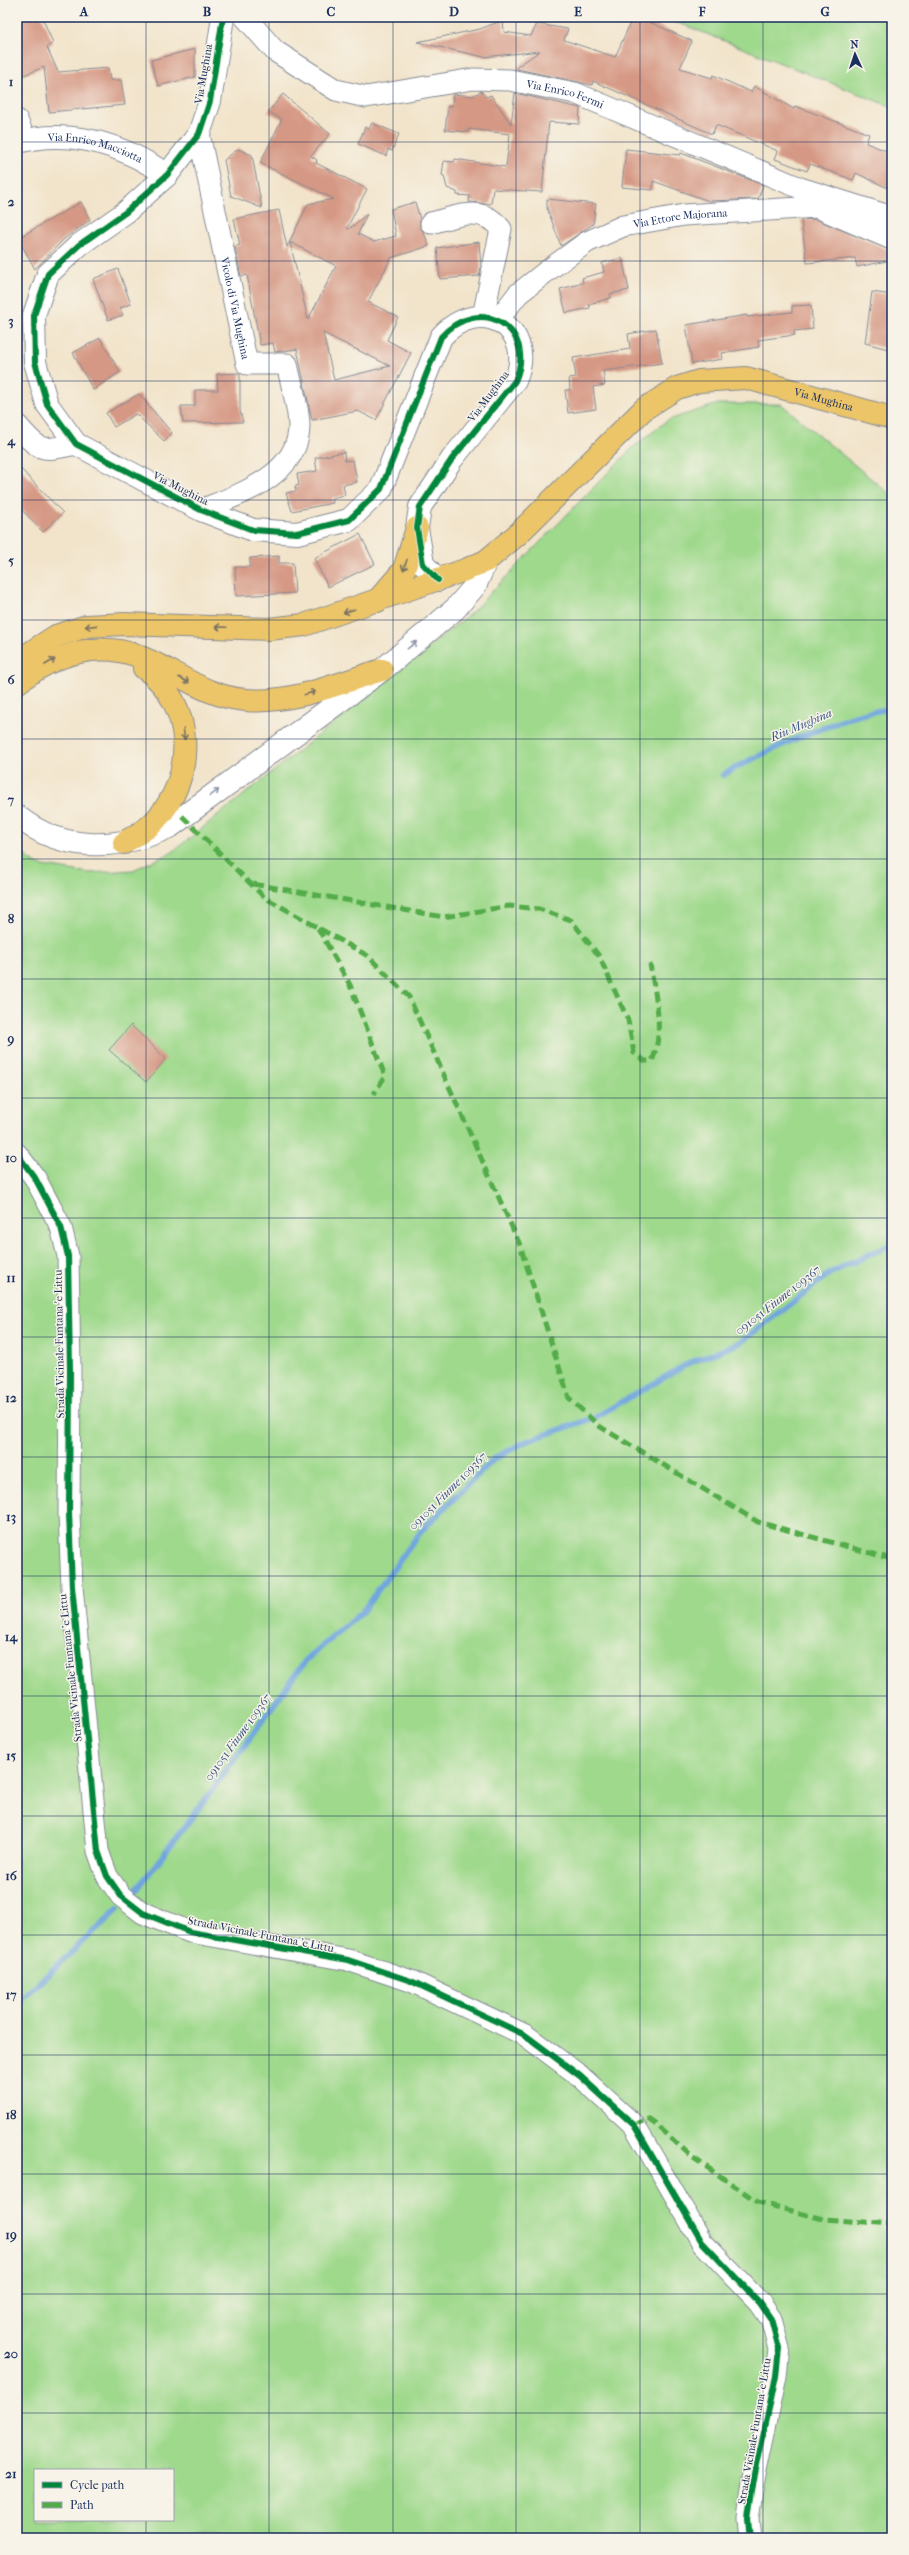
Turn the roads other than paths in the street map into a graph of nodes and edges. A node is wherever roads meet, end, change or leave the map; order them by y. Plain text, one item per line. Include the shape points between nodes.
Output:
1 (223, 17) edge
2 (245, 17) edge
3 (17, 120) edge
4 (199, 134) junction
5 (21, 141) edge
6 (167, 175) junction
7 (892, 217) edge
8 (431, 223) dead end
9 (892, 239) edge
10 (490, 319) junction
11 (892, 418) edge
12 (17, 425) edge
13 (76, 444) junction
14 (201, 510) junction
15 (417, 528) junction
16 (486, 561) junction
17 (438, 580) junction
18 (377, 601) junction
19 (91, 649) junction
20 (17, 665) edge
21 (382, 670) junction
22 (17, 683) edge
23 (17, 816) edge
24 (124, 843) junction
25 (17, 1154) edge
26 (750, 2538) edge

1 - 4 street, Via Mughina via 210,101
2 - 7 street, Via Enrico Fermi via 275,51 336,90 366,97 473,79 510,80 574,93 800,188
3 - 5 street
4 - 6 street, Via Mughina
4 - 14 street, Vicolo di Via Mughina via 247,364 287,364 299,426 297,440 289,459 267,479 237,496
5 - 6 street, Via Enrico Macciotta via 69,137 106,143 141,157
6 - 13 street, Via Mughina via 126,212 78,245 48,274 34,315 34,362 47,404
8 - 10 street via 471,213 492,217 501,228
9 - 10 street, Via Ettore Majorana via 817,207 684,215 623,226 587,242 518,294
10 - 14 street, Via Mughina via 463,319 451,326 441,337 381,489 349,520 296,533 253,530
10 - 15 street, Via Mughina via 504,325 513,334 519,345 520,370 515,381 452,459 420,507
11 - 16 main road, Via Mughina via 746,378 699,381 677,388 644,410 518,534
12 - 13 street via 35,446 48,450
13 - 14 street, Via Mughina
15 - 17 street, Via Mughina via 423,564
15 -> 18 main road via 404,570
16 - 17 main road, Via Mughina
21 -> 16 street via 455,609 475,586
17 - 18 main road, Via Mughina
18 -> 20 main road, Via Mughina via 304,625 269,629 124,624 87,626 56,636 28,654
19 -> 21 main road via 117,650 139,656 219,696 247,701 309,694
22 -> 19 main road via 58,657
19 -> 24 main road via 123,657 152,673 173,699 184,730 184,762 179,780 165,808 154,822
24 -> 21 street via 148,837 171,826
23 - 24 street via 51,836 67,841 90,845
25 - 26 street, Strada Vicinale Funtana 'e Littu via 35,1178 61,1227 68,1256 69,1513 72,1587 98,1852 107,1876 121,1896 143,1913 190,1932 348,1960 411,1981 524,2035 580,2076 634,2125 702,2242 760,2303 771,2319 779,2349 776,2376 752,2489 748,2518

